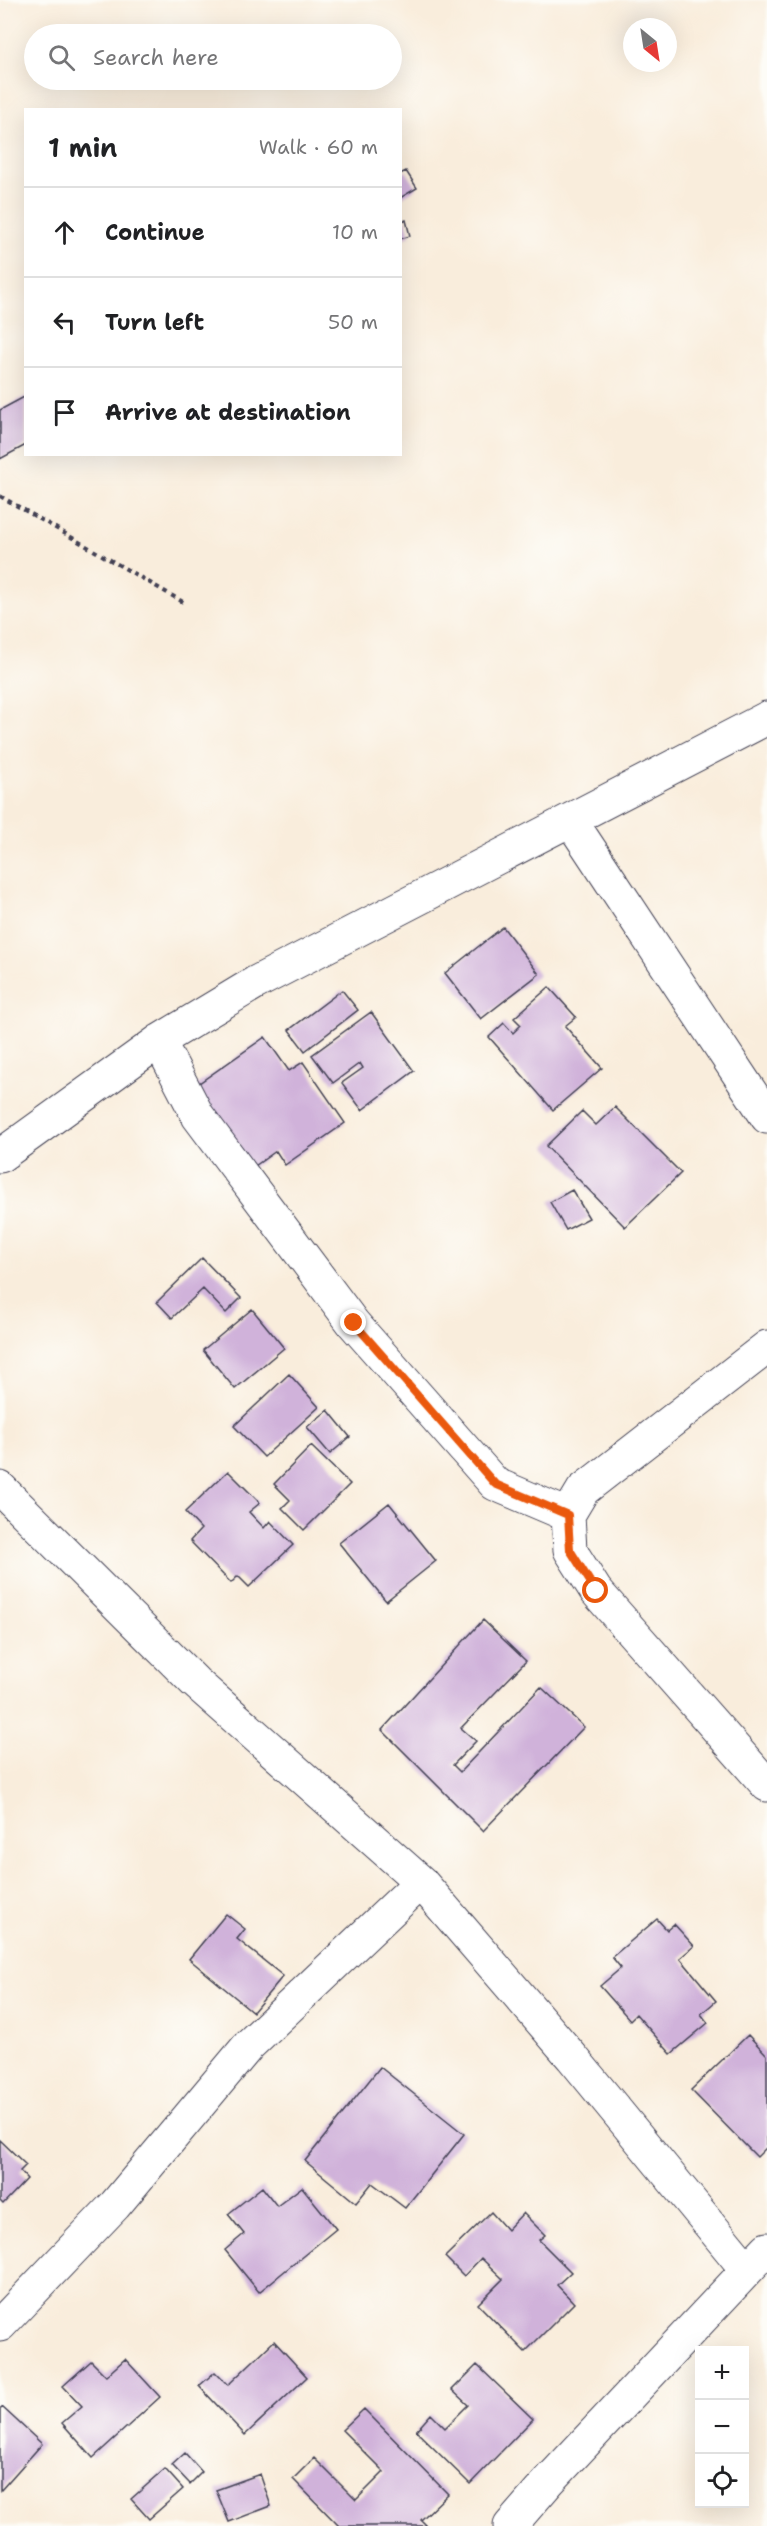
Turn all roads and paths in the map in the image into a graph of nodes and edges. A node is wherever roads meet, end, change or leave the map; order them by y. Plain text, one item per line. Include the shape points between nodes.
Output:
1 (0, 496) edge
2 (183, 602) dead end
3 (767, 718) edge
4 (571, 821) junction
5 (159, 1041) junction
6 (767, 1118) edge
7 (0, 1156) edge
8 (767, 1347) edge
9 (0, 1488) edge
10 (568, 1515) junction
11 (767, 1785) edge
12 (421, 1882) junction
13 (757, 2259) edge
14 (0, 2325) edge
15 (510, 2526) edge

1 - 2 path
3 - 4 street
4 - 5 street via 255,983
4 - 6 street
5 - 7 street
5 - 10 street via 198,1116 354,1323 495,1484
8 - 10 street via 583,1490
9 - 12 street via 195,1682
10 - 11 street via 570,1550 596,1591
12 - 13 street via 572,2057
12 - 14 street via 249,2045 115,2205
13 - 15 street

